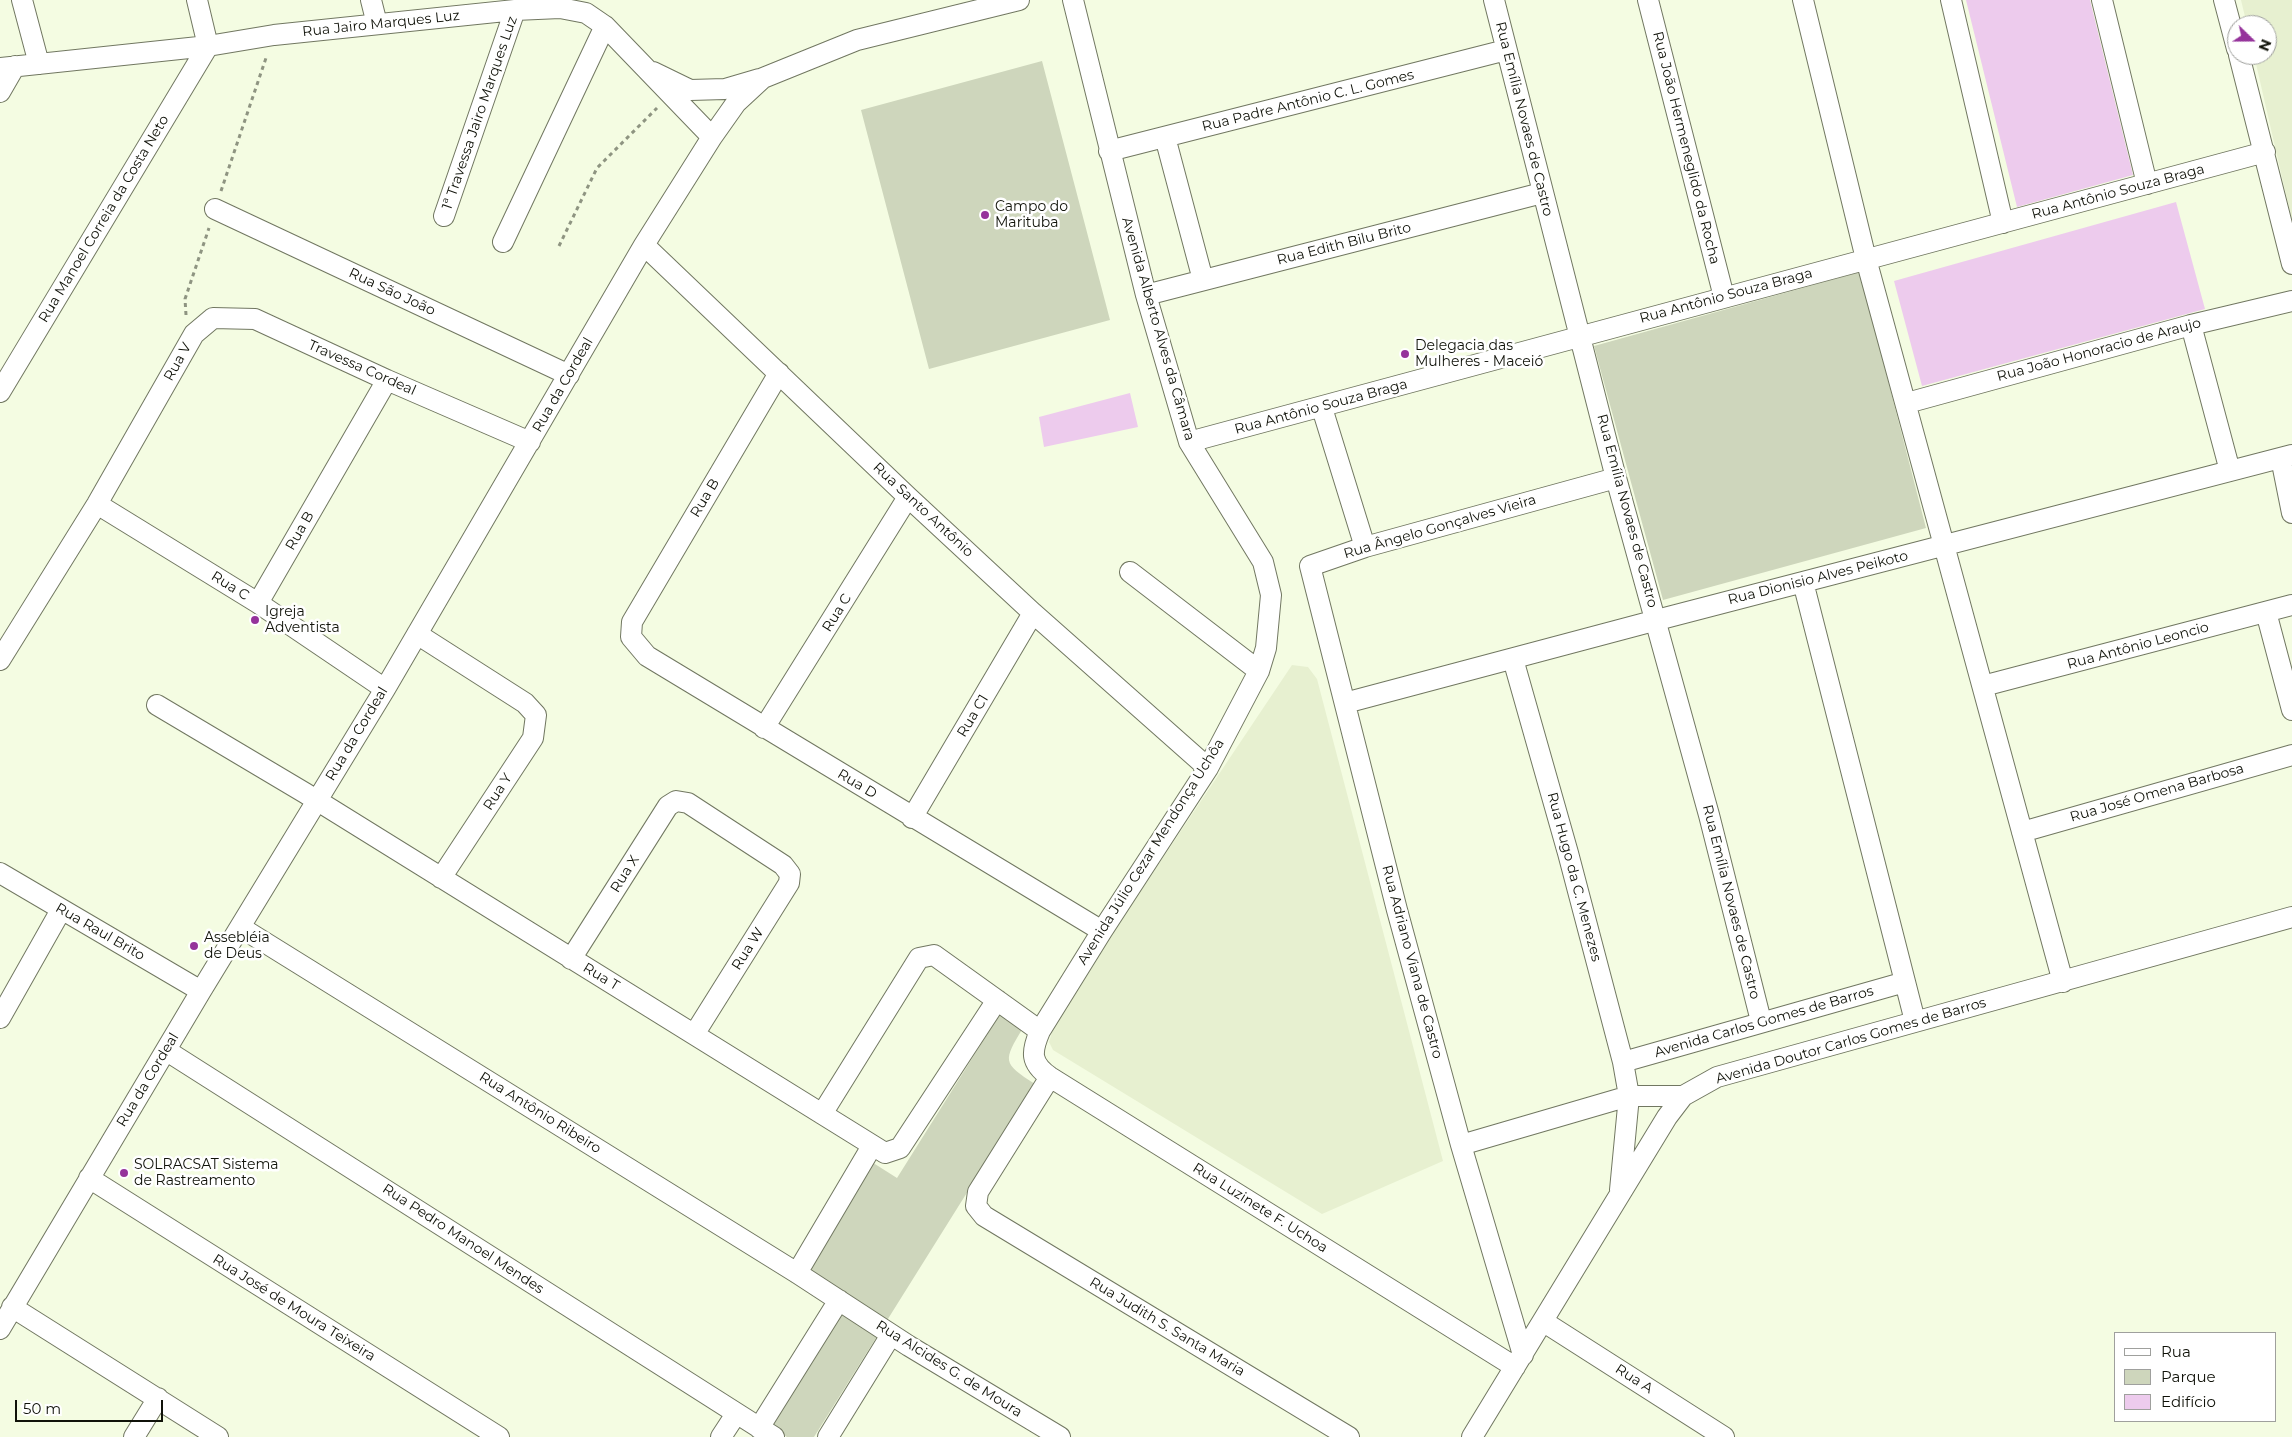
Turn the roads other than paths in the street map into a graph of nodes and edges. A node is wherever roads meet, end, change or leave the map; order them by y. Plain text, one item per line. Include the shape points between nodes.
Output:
1 (22, 0) edge
2 (197, 0) edge
3 (371, 0) edge
4 (1019, 0) edge
5 (1073, 0) edge
6 (1494, 0) edge
7 (1648, 0) edge
8 (1803, 0) edge
9 (1951, 0) edge
10 (2102, 0) edge
11 (2224, 0) edge
12 (559, 4) edge
13 (515, 10) junction
14 (2228, 15) edge
15 (377, 24) junction
16 (605, 26) junction
17 (208, 46) junction
18 (1506, 50) junction
19 (39, 64) junction
20 (2242, 65) edge
21 (8, 67) edge
22 (646, 69) junction
23 (764, 78) junction
24 (0, 92) edge
25 (712, 137) junction
26 (1165, 137) junction
27 (1109, 151) junction
28 (2264, 152) junction
29 (2147, 184) junction
30 (1542, 193) junction
31 (216, 209) road end
32 (444, 216) dead end
33 (2003, 223) junction
34 (503, 242) dead end
35 (644, 245) junction
36 (1866, 259) junction
37 (2292, 264) edge
38 (1203, 280) junction
39 (1146, 295) junction
40 (1724, 297) junction
41 (2292, 301) edge
42 (2191, 325) junction
43 (194, 334) joint
44 (1581, 336) junction
45 (779, 373) junction
46 (569, 375) junction
47 (387, 380) junction
48 (0, 392) edge
49 (1907, 403) junction
50 (1322, 408) junction
51 (530, 442) junction
52 (1189, 442) junction
53 (2286, 457) edge
54 (2230, 471) junction
55 (1616, 478) junction
56 (908, 497) junction
57 (97, 504) junction
58 (2292, 513) edge
59 (1945, 546) junction
60 (1365, 547) junction
61 (1310, 566) joint
62 (1130, 572) dead end
63 (1803, 582) junction
64 (258, 603) junction
65 (2292, 605) edge
66 (2266, 612) junction
67 (1033, 613) junction
68 (1656, 620) junction
69 (632, 622) joint
70 (417, 634) junction
71 (1513, 659) junction
72 (0, 660) edge
73 (1259, 672) junction
74 (1983, 686) junction
75 (385, 689) junction
76 (1345, 703) junction
77 (157, 705) dead end
78 (2292, 710) edge
79 (764, 728) junction
80 (2292, 755) edge
81 (1208, 768) junction
82 (311, 797) junction
83 (688, 803) joint
84 (912, 818) junction
85 (2022, 832) junction
86 (0, 873) edge
87 (441, 878) junction
88 (61, 910) junction
89 (2292, 917) edge
90 (240, 927) junction
91 (1102, 931) junction
92 (571, 959) junction
93 (1906, 982) junction
94 (2063, 982) junction
95 (201, 992) junction
96 (997, 1000) junction
97 (0, 1018) edge
98 (1761, 1021) junction
99 (1915, 1021) junction
100 (1040, 1031) junction
101 (695, 1033) junction
102 (166, 1051) junction
103 (1623, 1062) junction
104 (1050, 1077) junction
105 (1629, 1096) junction
106 (1683, 1096) junction
107 (822, 1114) junction
108 (1461, 1145) junction
109 (878, 1149) junction
110 (89, 1178) junction
111 (1619, 1197) junction
112 (797, 1273) junction
113 (839, 1300) junction
114 (12, 1307) junction
115 (1544, 1322) junction
116 (0, 1329) edge
117 (891, 1334) junction
118 (1519, 1361) junction
119 (158, 1398) junction
120 (736, 1414) junction
121 (766, 1432) edge
122 (134, 1437) edge
123 (218, 1437) edge
124 (499, 1437) edge
125 (721, 1437) edge
126 (828, 1437) edge
127 (1060, 1437) edge
128 (1350, 1437) edge
129 (1472, 1437) edge
130 (1724, 1437) edge

1 - 19 street
2 - 17 street
3 - 15 street
4 - 23 street via 858,40
5 - 27 street, Avenida Alberto Alves da Câmara
6 - 18 street, Rua Emília Novaes de Castro
7 - 40 street, Rua João Hermeneglido da Rocha
8 - 36 street
9 - 33 street
10 - 29 street
11 - 14 street
12 - 13 street, Rua Jairo Marques Luz
12 - 16 street, Rua Jairo Marques Luz via 586,13
13 - 15 street, Rua Jairo Marques Luz
13 - 32 street, 1ª Travessa Jairo Marques Luz
15 - 17 street, Rua Jairo Marques Luz
16 - 22 street, Rua Jairo Marques Luz
16 - 34 street
17 - 19 street, Rua Jairo Marques Luz
17 - 48 street, Rua Manoel Correia da Costa Neto
18 - 26 street, Rua Padre Antônio C. L. Gomes
18 - 30 street, Rua Emília Novaes de Castro
19 - 21 street, Rua Jairo Marques Luz
20 - 28 street
21 - 24 street
22 - 23 street via 690,90 725,89
22 - 25 street, Rua Jairo Marques Luz
23 - 25 street, Rua da Cordeal via 736,104
25 - 35 street, Rua da Cordeal
26 - 27 street, Rua Padre Antônio C. L. Gomes
26 - 38 street
27 - 39 street, Avenida Alberto Alves da Câmara
28 - 29 street, Rua Antônio Souza Braga
28 - 37 street
29 - 33 street, Rua Antônio Souza Braga
30 - 38 street, Rua Edith Bilu Brito
30 - 44 street, Rua Emília Novaes de Castro
31 - 46 street, Rua São João
33 - 36 street, Rua Antônio Souza Braga
35 - 45 street, Rua Santo Antônio
35 - 46 street, Rua da Cordeal
36 - 40 street, Rua Antônio Souza Braga
36 - 49 street
38 - 39 street, Rua Edith Bilu Brito
39 - 52 street, Avenida Alberto Alves da Câmara
40 - 44 street, Rua Antônio Souza Braga
41 - 42 street, Rua João Honoracio de Araujo
42 - 49 street, Rua João Honoracio de Araujo
42 - 54 street
43 - 47 street, Travessa Cordeal via 213,318 255,319
43 - 57 street, Rua V
44 - 50 street, Rua Antônio Souza Braga
44 - 55 street, Rua Emília Novaes de Castro
45 - 56 street, Rua Santo Antônio
45 - 69 street, Rua B
46 - 51 street, Rua da Cordeal
47 - 51 street, Travessa Cordeal
47 - 64 street, Rua B
49 - 59 street
50 - 52 street, Rua Antônio Souza Braga
50 - 60 street
51 - 70 street, Rua da Cordeal
52 - 73 street, Avenida Alberto Alves da Câmara via 1263,562 1271,595 1266,648
53 - 54 street, Rua Dionisio Alves Peikoto
53 - 58 street
54 - 59 street, Rua Dionisio Alves Peikoto
55 - 60 street, Rua Ângelo Gonçalves Vieira
55 - 68 street, Rua Emília Novaes de Castro
56 - 67 street, Rua Santo Antônio
56 - 79 street, Rua C
57 - 64 street, Rua C
57 - 72 street, Rua V
59 - 63 street, Rua Dionisio Alves Peikoto
59 - 74 street
60 - 61 street, Rua Ângelo Gonçalves Vieira
61 - 76 street, Rua Adriano Viana de Castro
62 - 73 street
63 - 68 street, Rua Dionisio Alves Peikoto
63 - 93 street
64 - 75 street, Rua C
65 - 66 street, Rua Antônio Leoncio
66 - 74 street, Rua Antônio Leoncio
66 - 78 street
67 - 81 street, Rua Santo Antônio
67 - 84 street, Rua C1
68 - 71 street, Rua Dionisio Alves Peikoto
68 - 98 street, Rua Emília Novaes de Castro
69 - 79 street, Rua D via 631,637 647,656
70 - 75 street, Rua da Cordeal
70 - 87 street, Rua Y via 525,703 536,715 533,738
71 - 76 street, Rua Dionisio Alves Peikoto
71 - 103 street, Rua Hugo da C. Menezes
73 - 81 street, Avenida Júlio Cezar Mendonça Uchôa
74 - 85 street
75 - 82 street, Rua da Cordeal
76 - 108 street, Rua Adriano Viana de Castro
77 - 82 street, Rua T
79 - 84 street, Rua D
80 - 85 street, Rua José Omena Barbosa
81 - 91 street, Avenida Júlio Cezar Mendonça Uchôa
82 - 87 street, Rua T
82 - 90 street, Rua da Cordeal
83 - 92 street, Rua X via 676,801 668,806
83 - 101 street, Rua W via 783,865 790,874 789,884
84 - 91 street, Rua D
85 - 94 street
86 - 88 street, Rua Raul Brito
87 - 92 street, Rua T
88 - 95 street, Rua Raul Brito
88 - 97 street
89 - 94 street, Avenida Doutor Carlos Gomes de Barros
90 - 95 street, Rua da Cordeal
90 - 112 street, Rua Antônio Ribeiro
91 - 100 street, Avenida Júlio Cezar Mendonça Uchôa
92 - 101 street, Rua T
93 - 98 street, Avenida Carlos Gomes de Barros
93 - 99 street
94 - 99 street, Avenida Doutor Carlos Gomes de Barros
95 - 102 street, Rua da Cordeal
96 - 100 street
96 - 107 street via 934,955 919,958
96 - 109 street via 900,1148
98 - 103 street, Avenida Carlos Gomes de Barros
99 - 106 street, Avenida Doutor Carlos Gomes de Barros via 1718,1077
100 - 104 street, Rua Luzinete F. Uchoa via 1034,1046 1034,1060
101 - 107 street, Rua T
102 - 110 street, Rua da Cordeal
102 - 120 street, Rua Pedro Manoel Mendes
103 - 105 street, Rua Hugo da C. Menezes
104 - 118 street, Rua Luzinete F. Uchoa
104 - 128 street, Rua Judith S. Santa Maria via 978,1192 976,1206 984,1216
105 - 106 street
105 - 108 street
105 - 111 street, Rua Hugo da C. Menezes
106 - 111 street, Avenida Doutor Carlos Gomes de Barros
107 - 109 street, Rua T
108 - 118 street, Rua Adriano Viana de Castro
109 - 112 street
110 - 114 street, Rua da Cordeal
110 - 124 street, Rua José de Moura Teixeira
111 - 115 street, Avenida Doutor Carlos Gomes de Barros
112 - 113 street, Rua Antônio Ribeiro
113 - 117 street, Rua Alcides G. de Moura
113 - 121 street
114 - 116 street, Rua da Cordeal
114 - 119 street
115 - 118 street, Avenida Doutor Carlos Gomes de Barros
115 - 130 street, Rua A
117 - 126 street
117 - 127 street, Rua Alcides G. de Moura
118 - 129 street, Avenida Doutor Carlos Gomes de Barros
119 - 122 street
119 - 123 street
120 - 121 street, Rua Pedro Manoel Mendes
120 - 125 street

